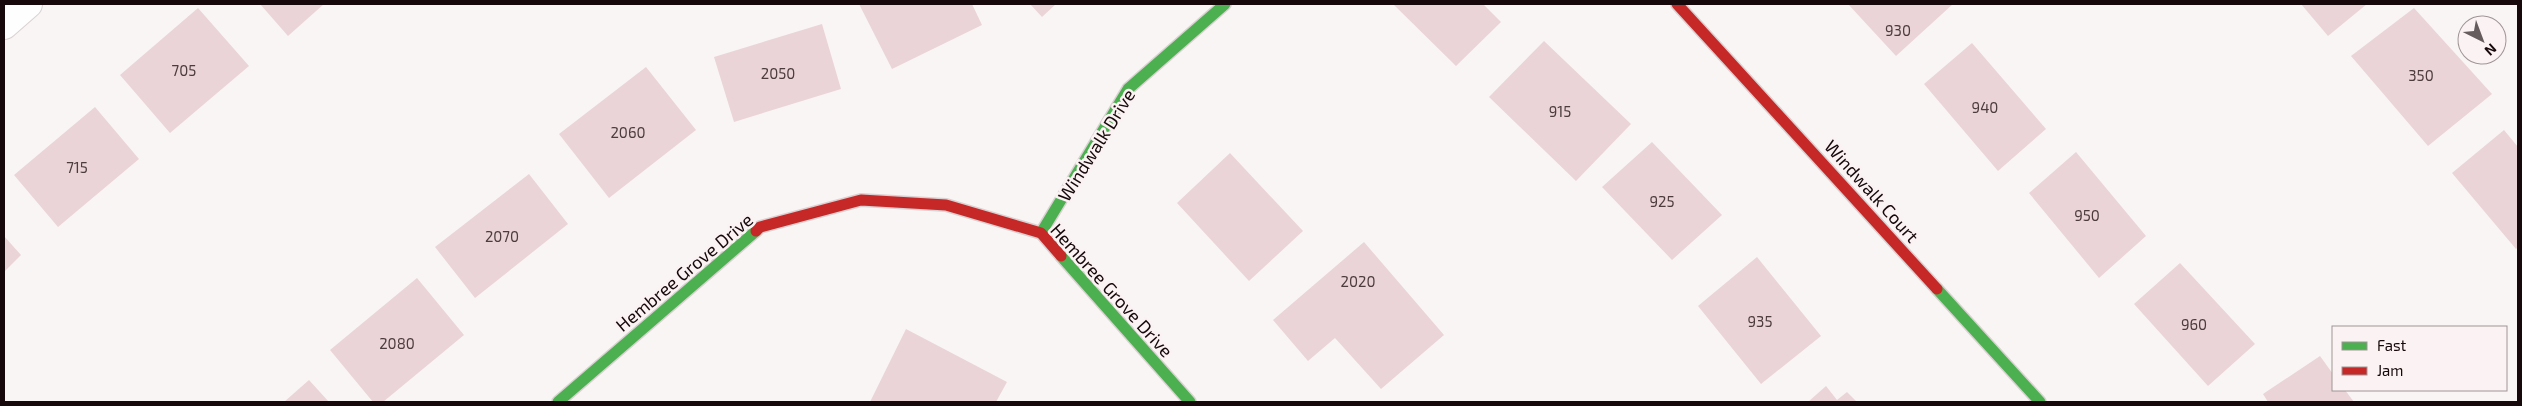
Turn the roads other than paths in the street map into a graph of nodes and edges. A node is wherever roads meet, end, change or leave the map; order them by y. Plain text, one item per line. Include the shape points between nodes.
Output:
1 (28, 4) edge
2 (1225, 4) edge
3 (1677, 4) edge
4 (4, 25) edge
5 (1041, 233) junction
6 (558, 402) edge
7 (1190, 402) edge
8 (2040, 402) edge

1 - 4 street
2 - 5 street, Windwalk Drive via 1128,89
3 - 8 street, Windwalk Court
5 - 6 street, Hembree Grove Drive via 946,206 861,200 760,227
5 - 7 street, Hembree Grove Drive

